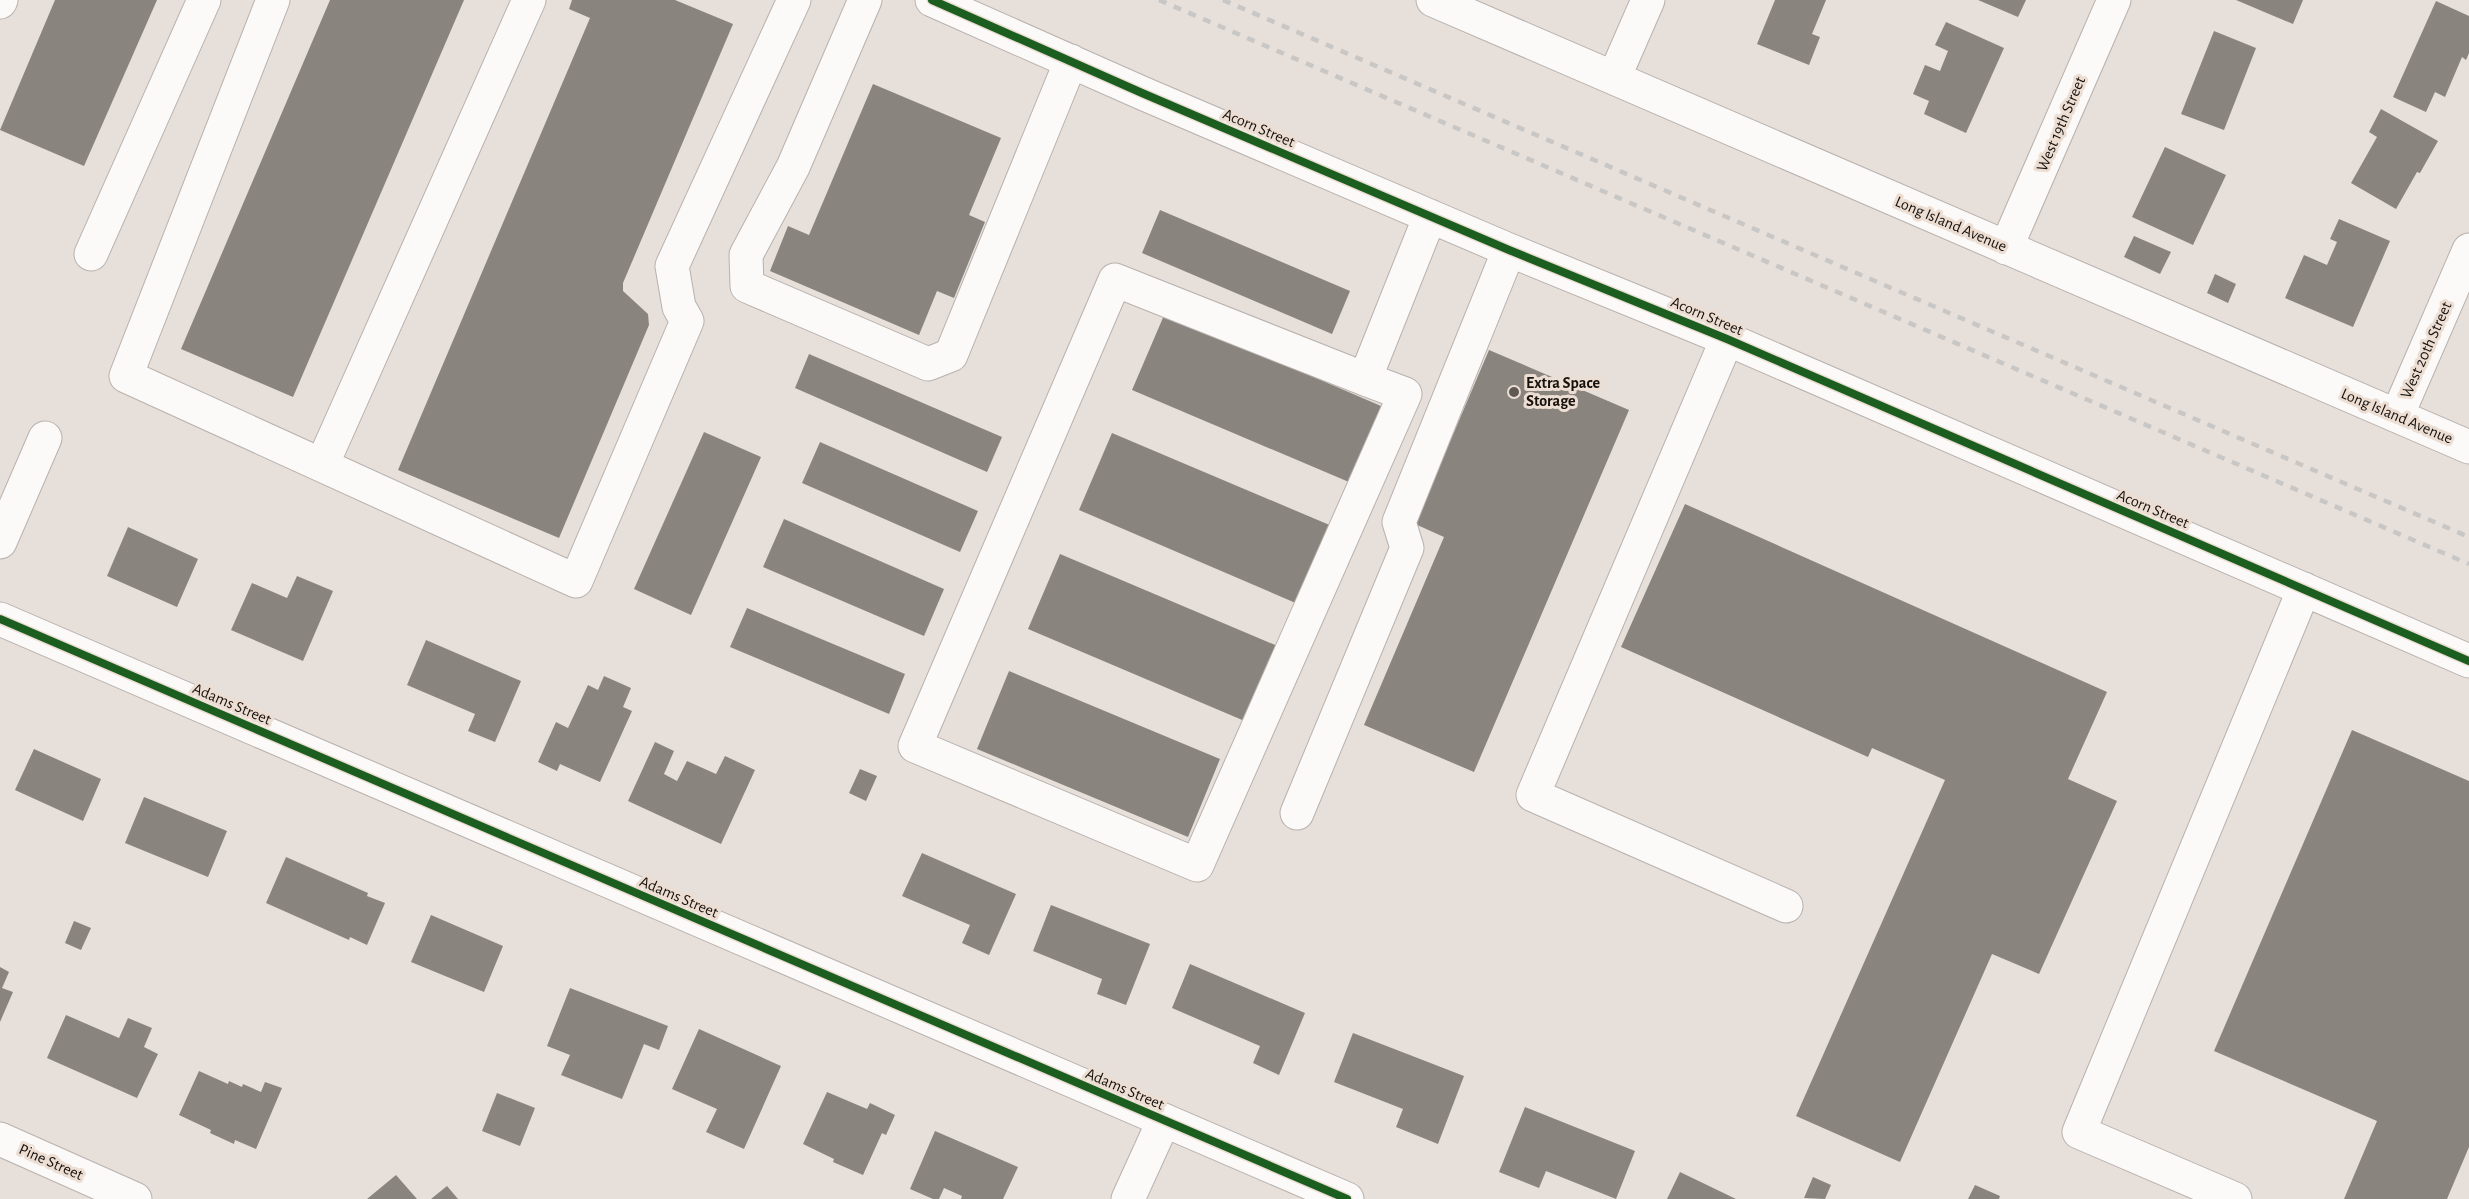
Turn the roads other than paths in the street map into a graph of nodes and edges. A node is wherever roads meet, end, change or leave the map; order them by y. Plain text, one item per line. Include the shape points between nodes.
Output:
1 (204, 0) edge
2 (273, 0) edge
3 (530, 0) edge
4 (794, 0) edge
5 (865, 0) edge
6 (933, 0) edge
7 (1432, 0) edge
8 (1648, 0) edge
9 (2114, 0) edge
10 (1071, 62) junction
11 (1614, 78) junction
12 (1430, 216) junction
13 (2006, 248) junction
14 (1509, 250) junction
15 (2469, 250) edge
16 (91, 254) dead end
17 (1727, 339) junction
18 (1365, 379) junction
19 (2397, 416) junction
20 (45, 438) dead end
21 (2469, 447) edge
22 (322, 465) junction
23 (0, 542) edge
24 (2304, 589) junction
25 (0, 619) edge
26 (2469, 661) edge
27 (1297, 813) dead end
28 (1786, 906) dead end
29 (1164, 1120) junction
30 (0, 1139) edge
31 (135, 1199) edge
32 (1128, 1199) edge
33 (1347, 1199) edge
34 (2235, 1199) edge

1 - 16 street
2 - 22 street via 126,376
3 - 22 street
4 - 22 street via 672,266 679,307 687,321 576,581
5 - 10 street via 793,166 746,255 747,286 928,364 951,355
6 - 10 street, Acorn Street
7 - 11 street, Long Island Avenue
8 - 11 street
9 - 13 street, West 19th Street
10 - 12 street, Acorn Street
11 - 13 street, Long Island Avenue
12 - 14 street, Acorn Street
12 - 18 street
13 - 19 street, Long Island Avenue
14 - 17 street, Acorn Street
14 - 27 street via 1399,522 1407,548
15 - 19 street, West 20th Street
17 - 24 street, Acorn Street
17 - 28 street via 1533,795
18 - 18 street via 1405,394 1197,865 915,746 1114,280
19 - 21 street, Long Island Avenue
20 - 23 street
24 - 26 street, Acorn Street
24 - 34 street via 2079,1132
25 - 29 street, Adams Street
29 - 32 street
29 - 33 street, Adams Street
30 - 31 street, Pine Street

